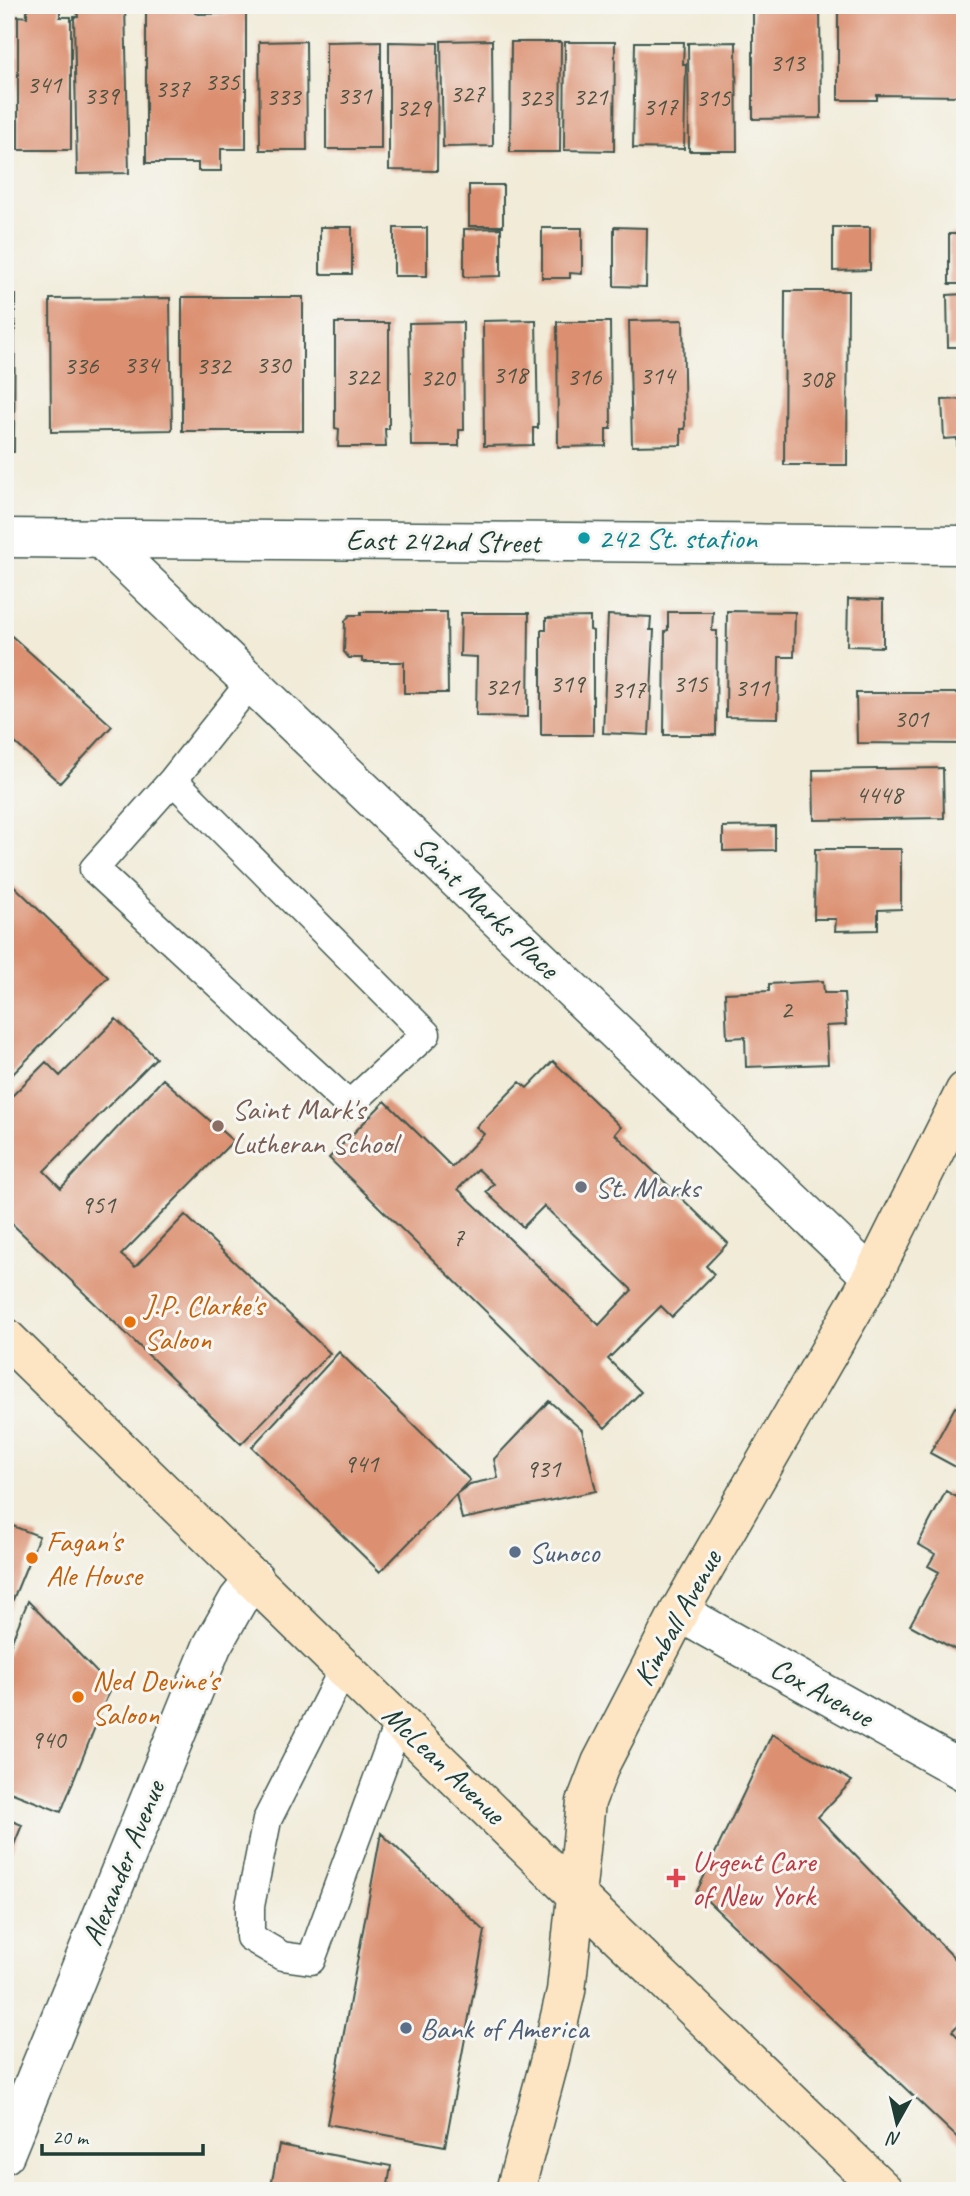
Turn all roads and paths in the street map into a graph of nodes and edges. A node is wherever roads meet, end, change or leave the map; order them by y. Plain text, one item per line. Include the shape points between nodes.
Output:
1 (5, 538) edge
2 (100, 538) junction
3 (965, 545) edge
4 (251, 682) junction
5 (173, 780) junction
6 (965, 1091) edge
7 (872, 1277) junction
8 (5, 1337) edge
9 (255, 1579) junction
10 (679, 1612) junction
11 (344, 1668) junction
12 (399, 1721) junction
13 (965, 1772) edge
14 (575, 1894) junction
15 (5, 2154) edge
16 (515, 2191) edge
17 (884, 2191) edge

1 - 2 street, East 242nd Street
2 - 3 street, East 242nd Street
2 - 4 street, Saint Marks Place
4 - 5 lane
4 - 7 street, Saint Marks Place
5 - 5 lane via 93,869 349,1105 426,1034
6 - 7 street, Kimball Avenue
7 - 10 street, Kimball Avenue
8 - 9 street, McLean Avenue
9 - 11 street, McLean Avenue
9 - 15 street, Alexander Avenue via 212,1646
10 - 13 street, Cox Avenue
10 - 14 street, Kimball Avenue via 626,1711 586,1802
11 - 12 street, McLean Avenue
11 - 12 lane via 267,1820 250,1906 250,1937 282,1956 311,1960
12 - 14 street, McLean Avenue
14 - 16 street, Kimball Avenue via 566,1991
14 - 17 street, McLean Avenue

